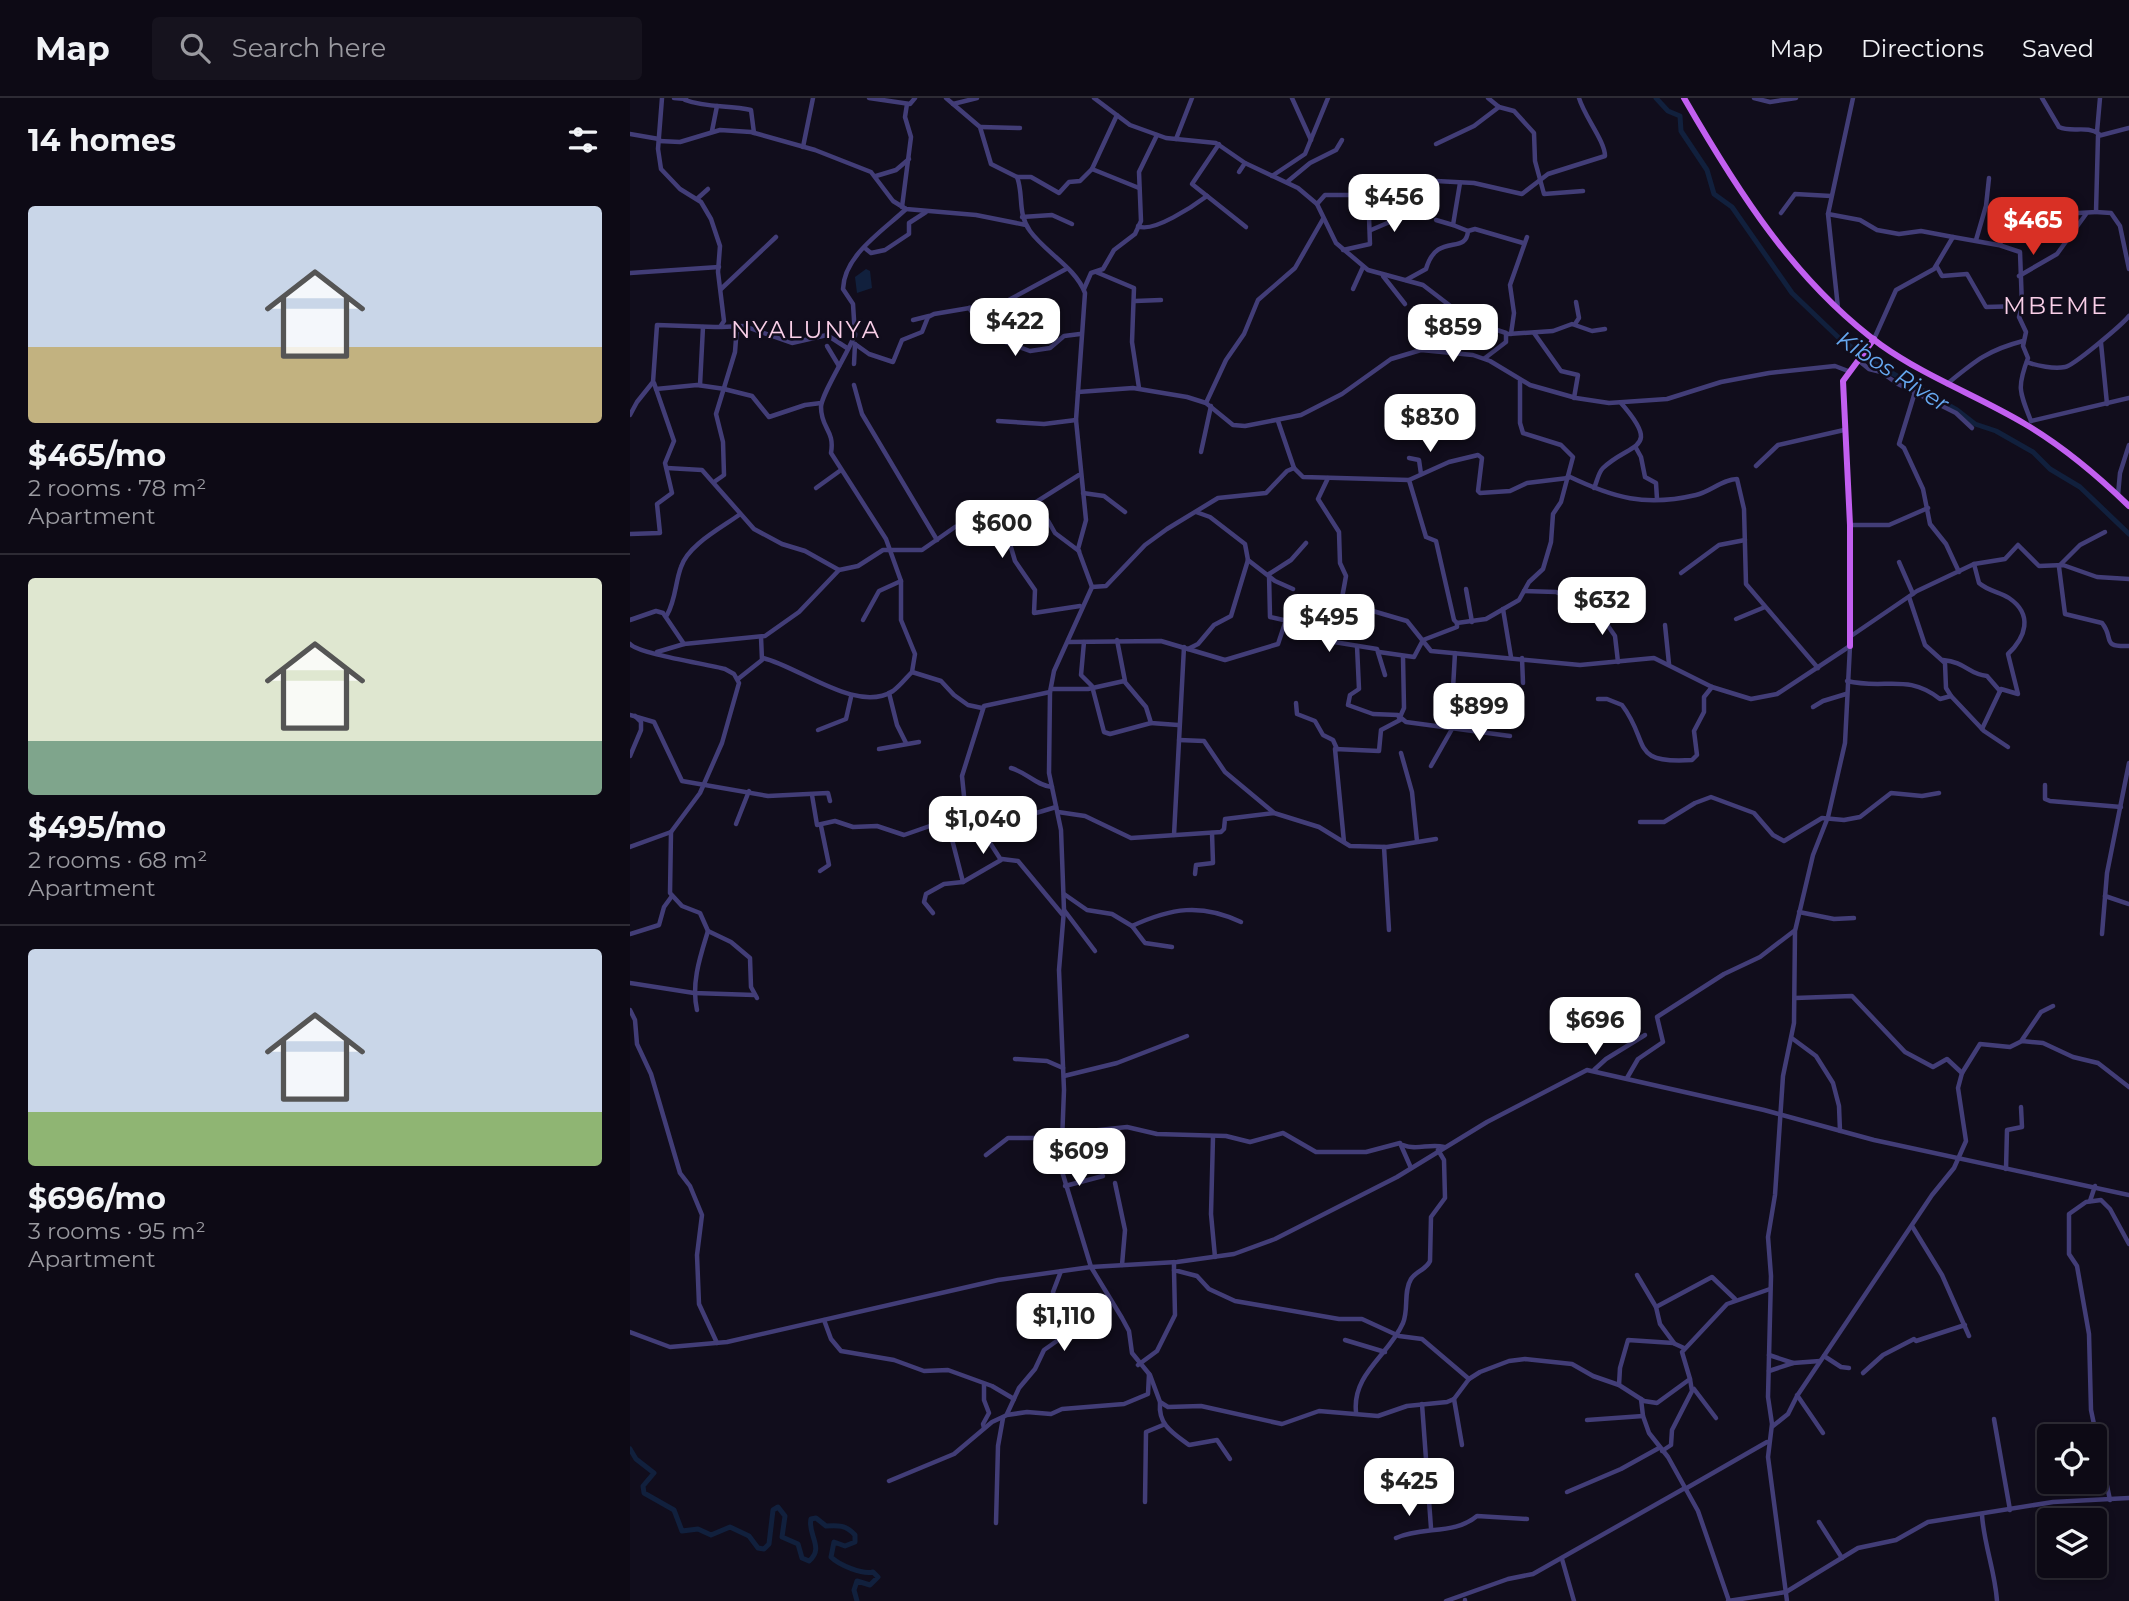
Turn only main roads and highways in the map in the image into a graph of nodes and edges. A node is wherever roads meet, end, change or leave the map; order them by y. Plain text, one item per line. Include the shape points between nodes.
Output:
1 (1684, 98) edge
2 (1874, 339) junction
3 (2129, 506) edge
4 (1850, 646) road end

1 - 2 main road via 1781,249
2 - 3 main road via 1947,385 2023,423 2077,459
2 - 4 main road via 1843,381

